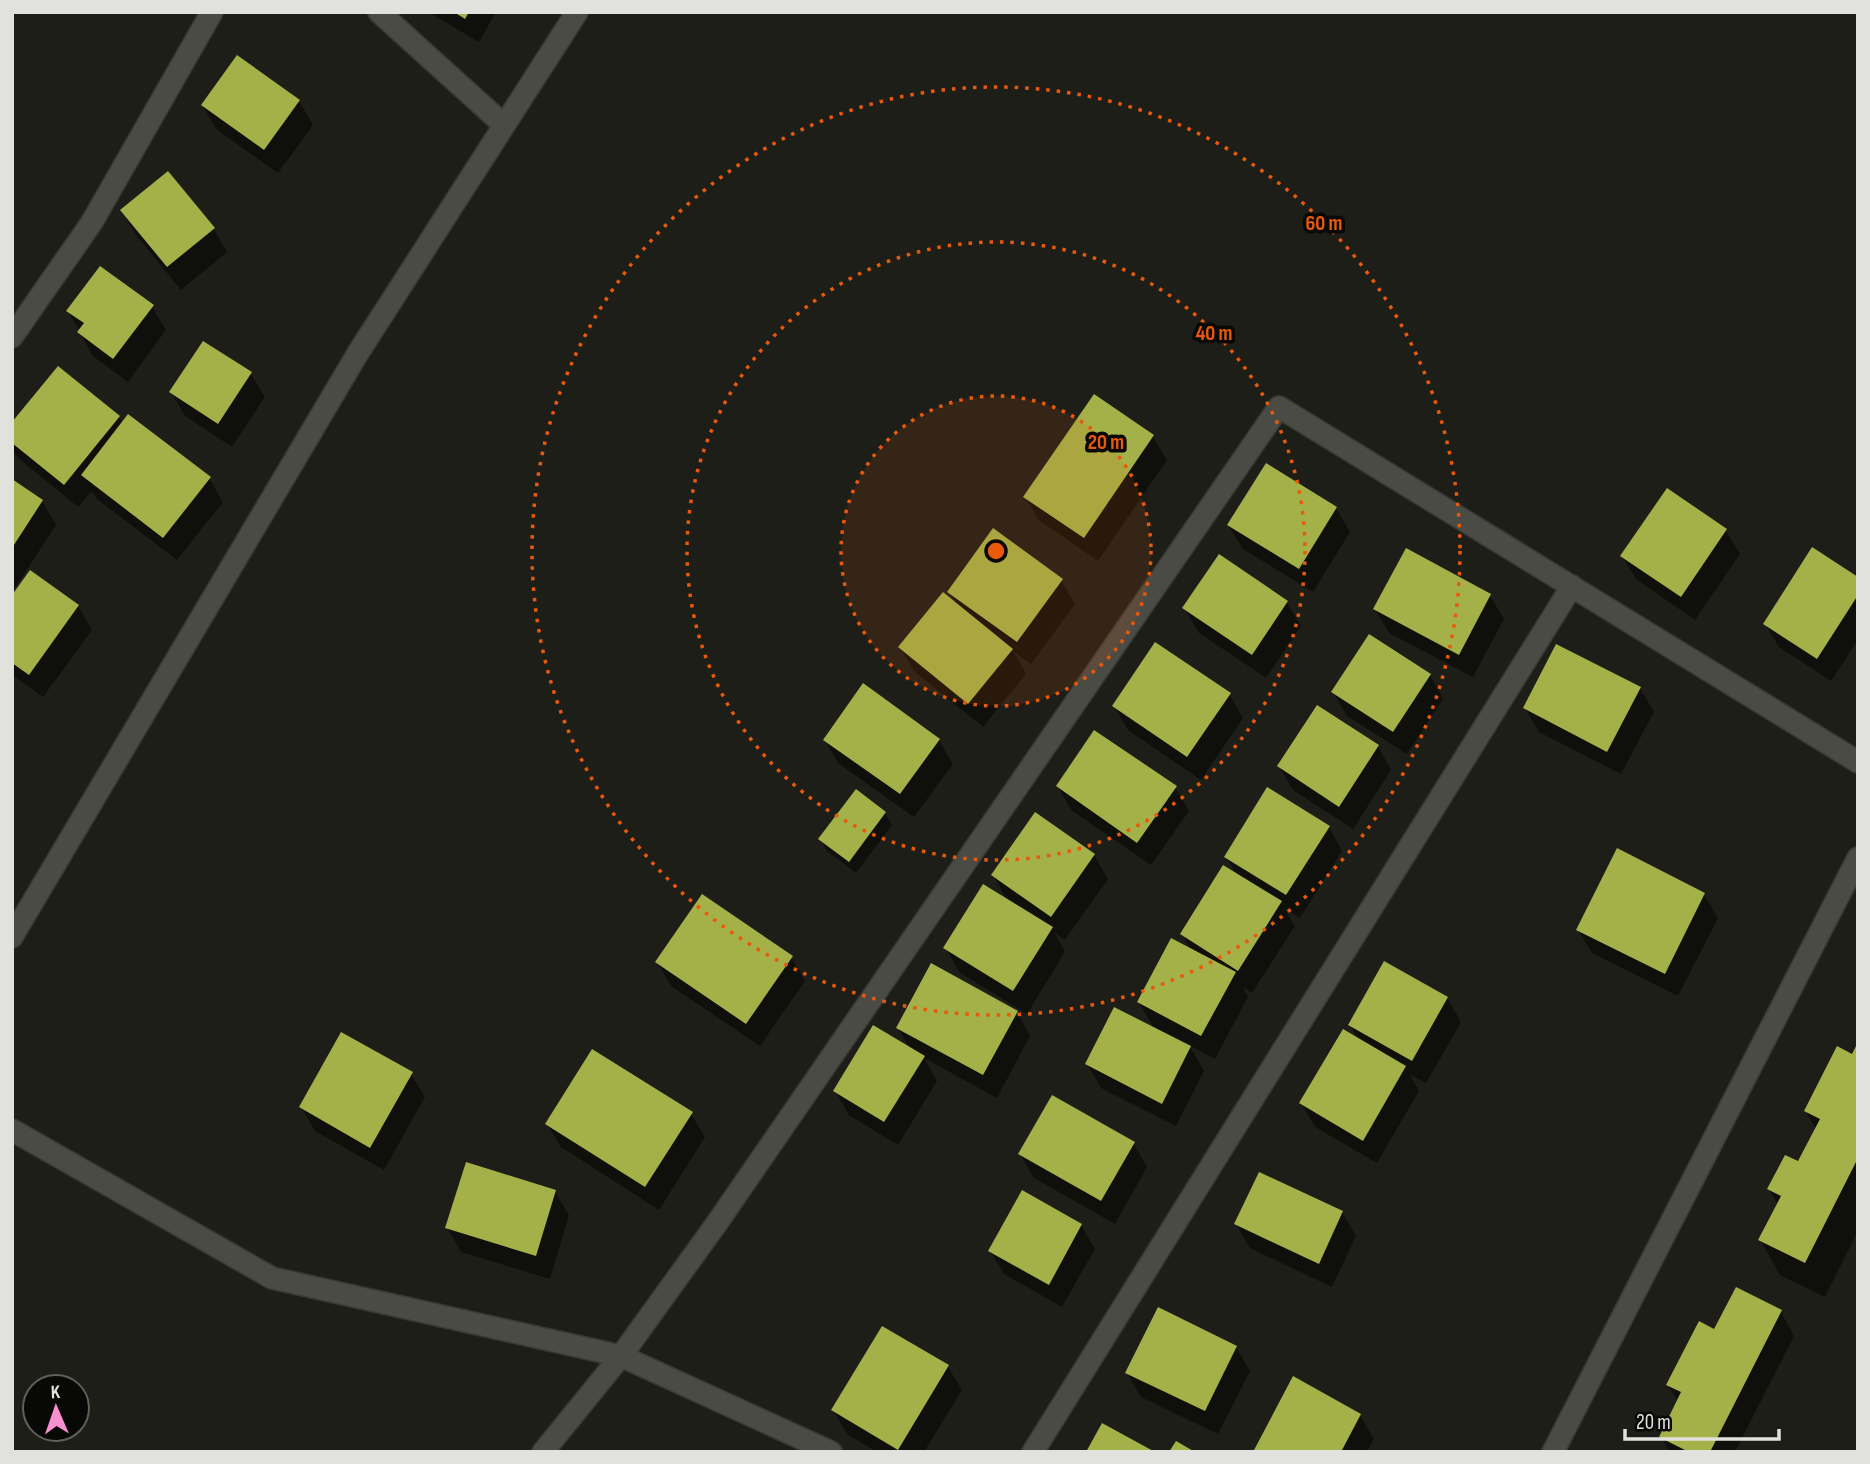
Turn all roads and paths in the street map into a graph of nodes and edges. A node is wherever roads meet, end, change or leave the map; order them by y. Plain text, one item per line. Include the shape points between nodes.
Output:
1 (212, 12) edge
2 (379, 12) edge
3 (577, 12) edge
4 (504, 125) junction
5 (12, 337) edge
6 (1572, 586) junction
7 (1858, 762) edge
8 (1858, 858) edge
9 (12, 937) edge
10 (12, 1130) edge
11 (621, 1356) junction
12 (543, 1452) edge
13 (831, 1452) edge
14 (1034, 1452) edge
15 (1553, 1452) edge

1 - 5 street via 92,222
2 - 4 street
3 - 4 street
4 - 9 street via 358,353
6 - 7 street
6 - 11 street via 1279,407
6 - 14 street
8 - 15 street
10 - 11 street via 272,1278
11 - 12 street
11 - 13 street

